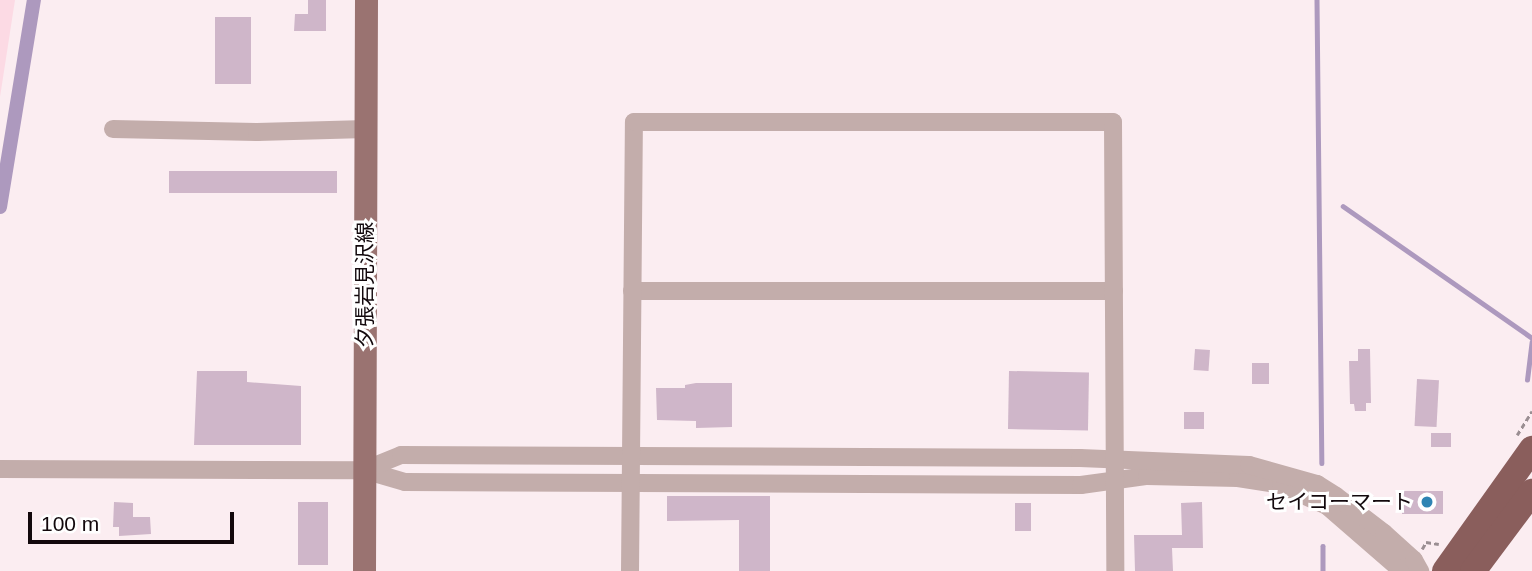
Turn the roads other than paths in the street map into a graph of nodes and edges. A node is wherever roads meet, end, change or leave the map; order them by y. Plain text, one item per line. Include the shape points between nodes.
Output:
1 (366, 0) edge
2 (113, 128) dead end
3 (366, 129) junction
4 (632, 291) junction
5 (1114, 291) junction
6 (1532, 449) edge
7 (630, 456) junction
8 (1114, 461) junction
9 (0, 469) edge
10 (364, 470) junction
11 (1115, 479) junction
12 (631, 483) junction
13 (1532, 492) edge
14 (363, 571) edge
15 (630, 571) edge
16 (1115, 571) edge
17 (1402, 571) edge
18 (1420, 571) edge
19 (1445, 571) edge
20 (1473, 571) edge

1 - 3 main road, 夕張岩見沢線
2 - 3 street
3 - 10 main road, 夕張岩見沢線
4 - 5 street
4 - 5 street via 634,122 1113,122
4 - 7 street
5 - 8 street
6 - 19 highway
7 - 8 street
7 - 10 street via 401,455
7 - 12 street
8 - 11 street
8 - 18 street via 1249,465 1317,484 1384,533
9 - 10 street
10 - 12 street via 405,482
10 - 14 main road, 夕張岩見沢線
11 - 12 street via 1081,485
11 - 16 street
11 - 17 street via 1238,478 1282,485 1327,506
12 - 15 street
13 - 20 highway

